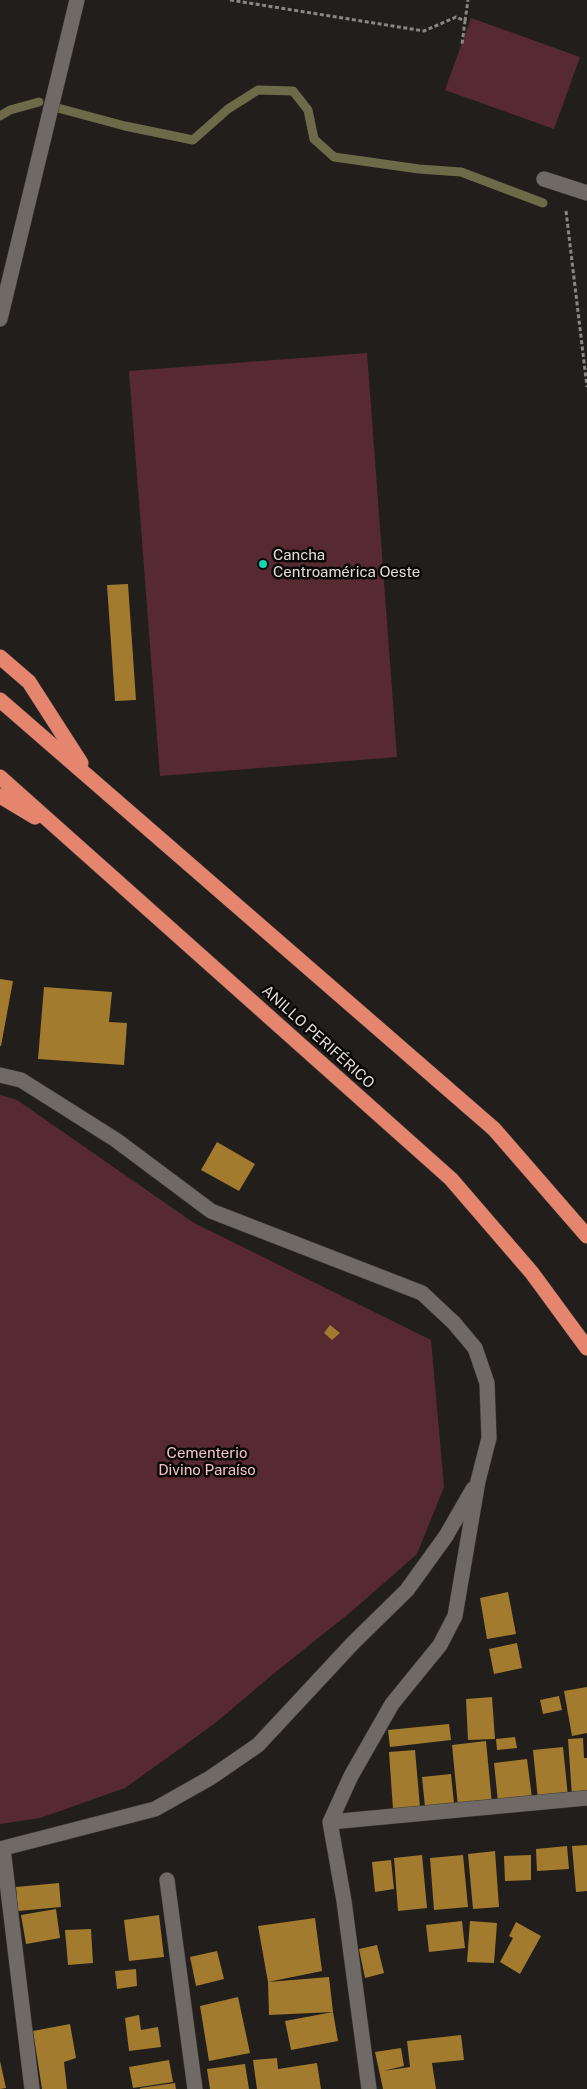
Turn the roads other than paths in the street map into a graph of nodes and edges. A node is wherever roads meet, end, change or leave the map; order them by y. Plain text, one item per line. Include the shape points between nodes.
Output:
1 (77, 0) edge
2 (544, 179) dead end
3 (587, 193) edge
4 (0, 319) edge
5 (0, 657) edge
6 (0, 700) edge
7 (0, 777) edge
8 (92, 779) junction
9 (0, 796) edge
10 (68, 837) junction
11 (0, 1075) edge
12 (587, 1236) edge
13 (587, 1348) edge
14 (478, 1481) junction
15 (587, 1798) edge
16 (330, 1822) junction
17 (1, 1849) edge
18 (167, 1880) dead end
19 (32, 2089) edge
20 (195, 2089) edge
21 (369, 2089) edge

1 - 4 street
2 - 3 street
5 - 8 highway via 29,682
6 - 8 highway
7 - 10 highway, ANILLO PERIFÉRICO
8 - 12 highway via 494,1129
9 - 10 highway
10 - 13 highway, ANILLO PERIFÉRICO via 451,1179 532,1274
11 - 14 street via 21,1080 116,1140 211,1211 422,1293 475,1348 487,1383 489,1438
14 - 16 street via 455,1616 440,1645 392,1704 350,1776
14 - 17 street via 446,1536 407,1590 258,1745 210,1778 155,1809
15 - 16 street
16 - 21 street
17 - 19 street
18 - 20 street

